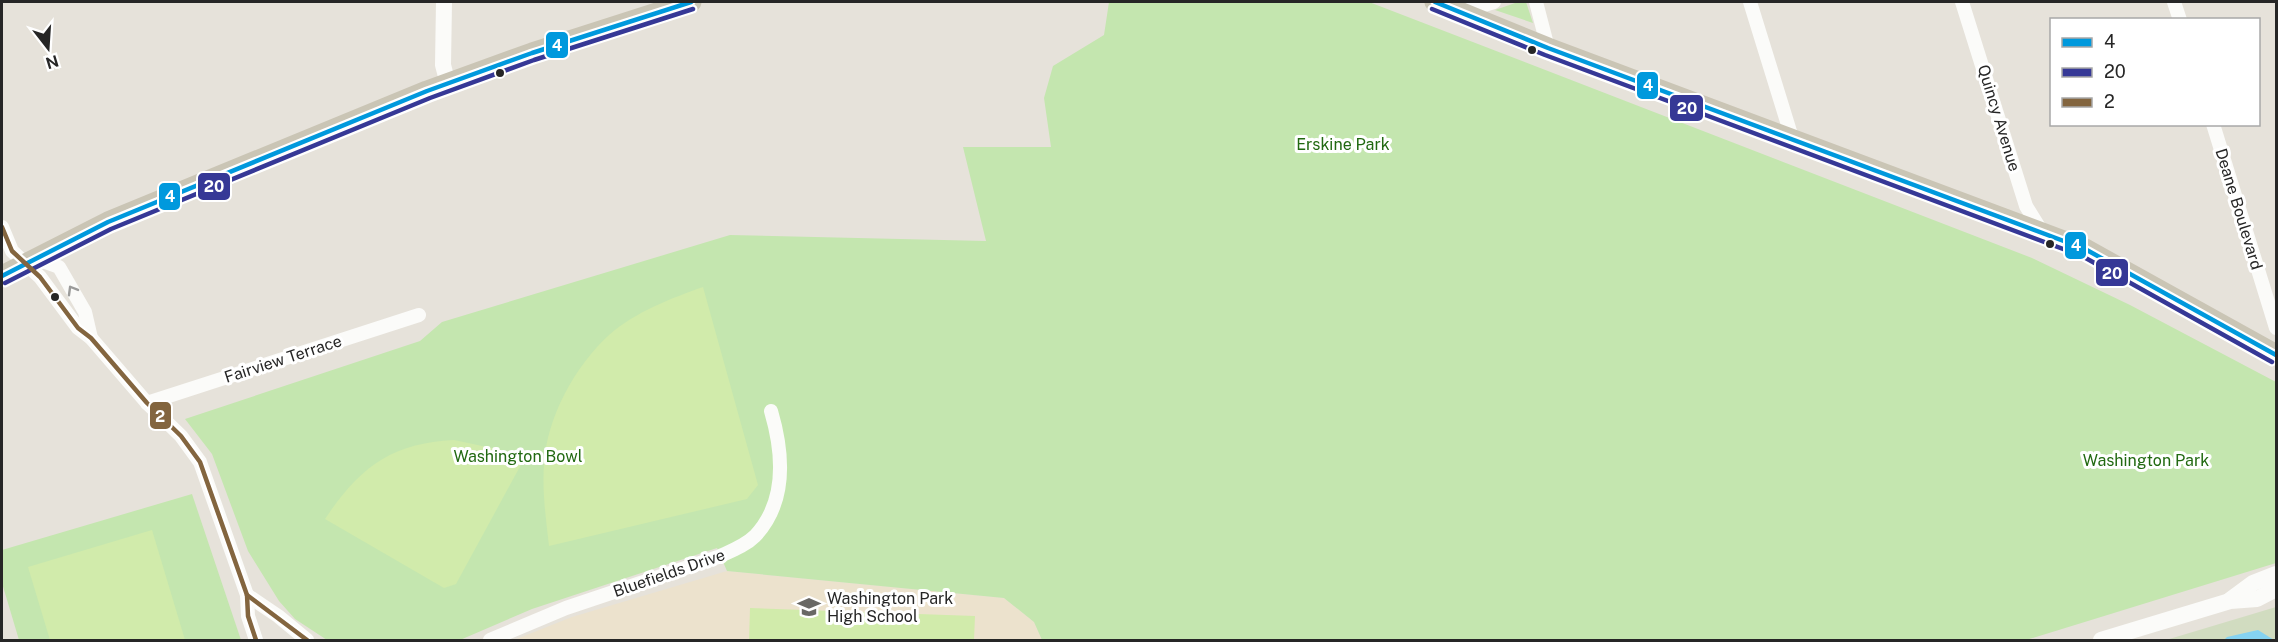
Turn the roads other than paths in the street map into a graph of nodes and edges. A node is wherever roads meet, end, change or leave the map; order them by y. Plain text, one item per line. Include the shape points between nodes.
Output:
1 (444, 2) edge
2 (691, 2) edge
3 (1494, 2) edge
4 (1536, 2) edge
5 (1750, 2) edge
6 (1962, 2) edge
7 (2174, 2) edge
8 (1448, 4) edge
9 (2179, 18) edge
10 (1548, 48) junction
11 (448, 84) junction
12 (2214, 126) edge
13 (1793, 141) junction
14 (2, 227) edge
15 (2042, 232) junction
16 (24, 258) junction
17 (2, 276) edge
18 (419, 315) dead end
19 (2277, 328) edge
20 (91, 338) junction
21 (2274, 346) edge
22 (147, 403) junction
23 (771, 411) dead end
24 (2277, 574) edge
25 (2277, 589) edge
26 (247, 595) junction
27 (2230, 601) junction
28 (256, 640) edge
29 (307, 640) edge
30 (490, 640) edge
31 (2101, 640) edge

1 - 11 street via 443,65
2 - 11 main road
3 - 8 street via 1481,6
4 - 10 street
5 - 13 street
6 - 15 street, Quincy Avenue via 2026,206
7 - 9 street
8 - 10 main road
10 - 13 main road
11 - 16 main road
12 - 19 street, Deane Boulevard
13 - 15 main road
14 - 16 street
15 - 21 main road via 2085,249
16 - 17 main road
16 - 20 street via 78,328
20 -> 16 street via 85,312 59,267
18 - 22 street, Fairview Terrace
20 - 22 street
22 - 26 street via 181,436 200,462
23 - 30 street, Bluefields Drive via 782,464 777,493 755,536 718,557 566,608
24 - 27 street via 2253,583
25 - 27 street via 2257,599
26 - 28 street via 248,616
26 - 29 street
27 - 31 street

